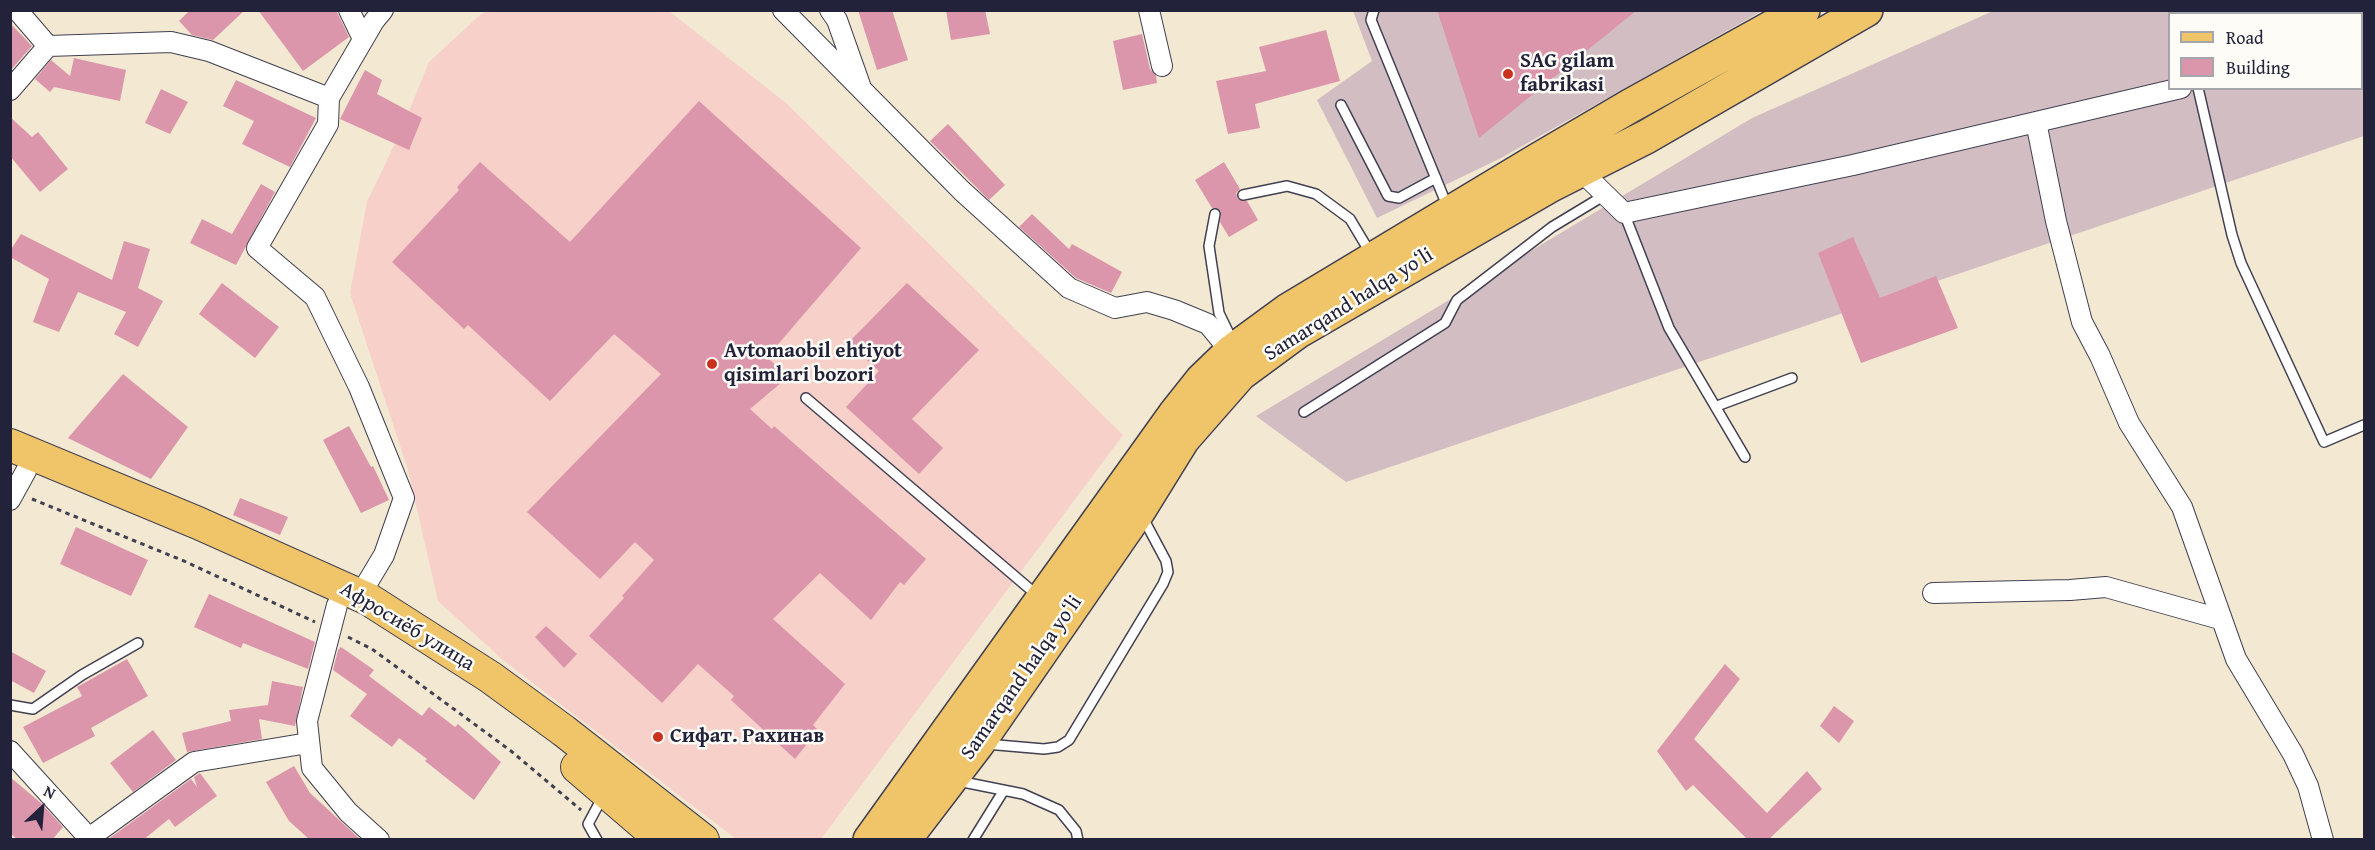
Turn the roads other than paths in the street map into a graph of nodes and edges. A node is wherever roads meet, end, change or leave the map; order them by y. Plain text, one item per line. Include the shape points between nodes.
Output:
1 (17, 10) edge
2 (349, 10) edge
3 (383, 10) edge
4 (783, 10) edge
5 (830, 10) edge
6 (1149, 10) edge
7 (1374, 10) edge
8 (1803, 10) edge
9 (1866, 10) edge
10 (363, 39) junction
11 (48, 46) junction
12 (1162, 66) dead end
13 (10, 90) edge
14 (862, 90) junction
15 (2172, 90) edge
16 (2198, 90) edge
17 (330, 98) junction
18 (1341, 105) dead end
19 (2036, 122) junction
20 (1580, 170) junction
21 (1545, 173) junction
22 (1436, 178) junction
23 (1243, 195) dead end
24 (1605, 195) junction
25 (1450, 213) junction
26 (1624, 213) junction
27 (1215, 214) dead end
28 (1374, 259) junction
29 (1234, 350) junction
30 (1792, 378) dead end
31 (806, 398) dead end
32 (1717, 406) junction
33 (1304, 412) dead end
34 (2364, 425) edge
35 (1745, 457) dead end
36 (16, 460) edge
37 (10, 500) edge
38 (1139, 510) junction
39 (1933, 593) dead end
40 (349, 600) junction
41 (1043, 600) junction
42 (2220, 619) junction
43 (138, 644) dead end
44 (10, 705) edge
45 (308, 743) junction
46 (978, 743) junction
47 (10, 752) edge
48 (950, 780) junction
49 (1004, 790) junction
50 (606, 792) junction
51 (1077, 835) edge
52 (379, 840) edge
53 (597, 840) edge
54 (662, 840) edge
55 (703, 840) edge
56 (870, 840) edge
57 (904, 840) edge
58 (973, 840) edge
59 (1070, 840) edge
60 (2323, 840) edge

1 - 11 street
2 - 10 street
3 - 10 street
4 - 14 street
5 - 14 street
6 - 12 street
7 - 22 lane via 1371,20
8 - 21 highway, Samarqand halqa yoʻli via 1630,106
9 - 20 highway, Samarqand halqa yoʻli via 1646,137
10 - 17 street
11 - 13 street
11 - 17 street via 171,42 209,51
14 - 29 street via 962,191 1069,288 1115,308 1147,302 1174,310 1208,324
15 - 19 street
16 - 34 lane via 2241,263 2324,442
17 - 40 street via 328,124 257,248 315,297 359,387 405,498 384,555
18 - 22 lane via 1388,196 1399,198
19 - 26 street
19 - 42 street via 2082,322 2129,423 2182,507
20 - 21 highway, Samarqand halqa yoʻli
20 - 24 street
21 - 25 highway, Samarqand halqa yoʻli
21 - 38 highway, Samarqand halqa yoʻli via 1297,332 1240,374 1184,439
22 - 25 lane
23 - 28 lane via 1287,186 1316,194 1350,219
24 - 26 street
24 - 33 lane via 1552,227 1457,300 1445,323
25 - 28 highway, Samarqand halqa yoʻli
26 - 32 lane via 1669,328
27 - 29 lane via 1209,246 1219,313
28 - 29 highway, Samarqand halqa yoʻli via 1287,311
29 - 41 highway, Samarqand halqa yoʻli via 1202,380 1175,414
30 - 32 lane
31 - 41 lane
32 - 35 lane
36 - 37 street
36 - 40 main road, Афросиёб улица via 208,527
38 - 46 highway, Samarqand halqa yoʻli
38 - 46 lane via 1168,572 1069,740 1044,749
39 - 42 street via 2106,586
40 - 45 street via 307,721
40 - 50 main road, Афросиёб улица via 552,745
40 - 55 main road, Афросиёб улица via 489,677
41 - 56 highway, Samarqand halqa yoʻli
42 - 60 street via 2236,659 2308,786
43 - 44 lane via 82,675 33,709
45 - 47 street via 194,762 89,838
45 - 52 street via 312,768 348,812
46 - 48 highway, Samarqand halqa yoʻli
48 - 49 lane
48 - 57 highway, Samarqand halqa yoʻli
49 - 51 lane via 1059,810
49 - 58 lane
50 - 53 lane via 588,824
50 - 54 main road, Афросиёб улица
51 - 59 lane

